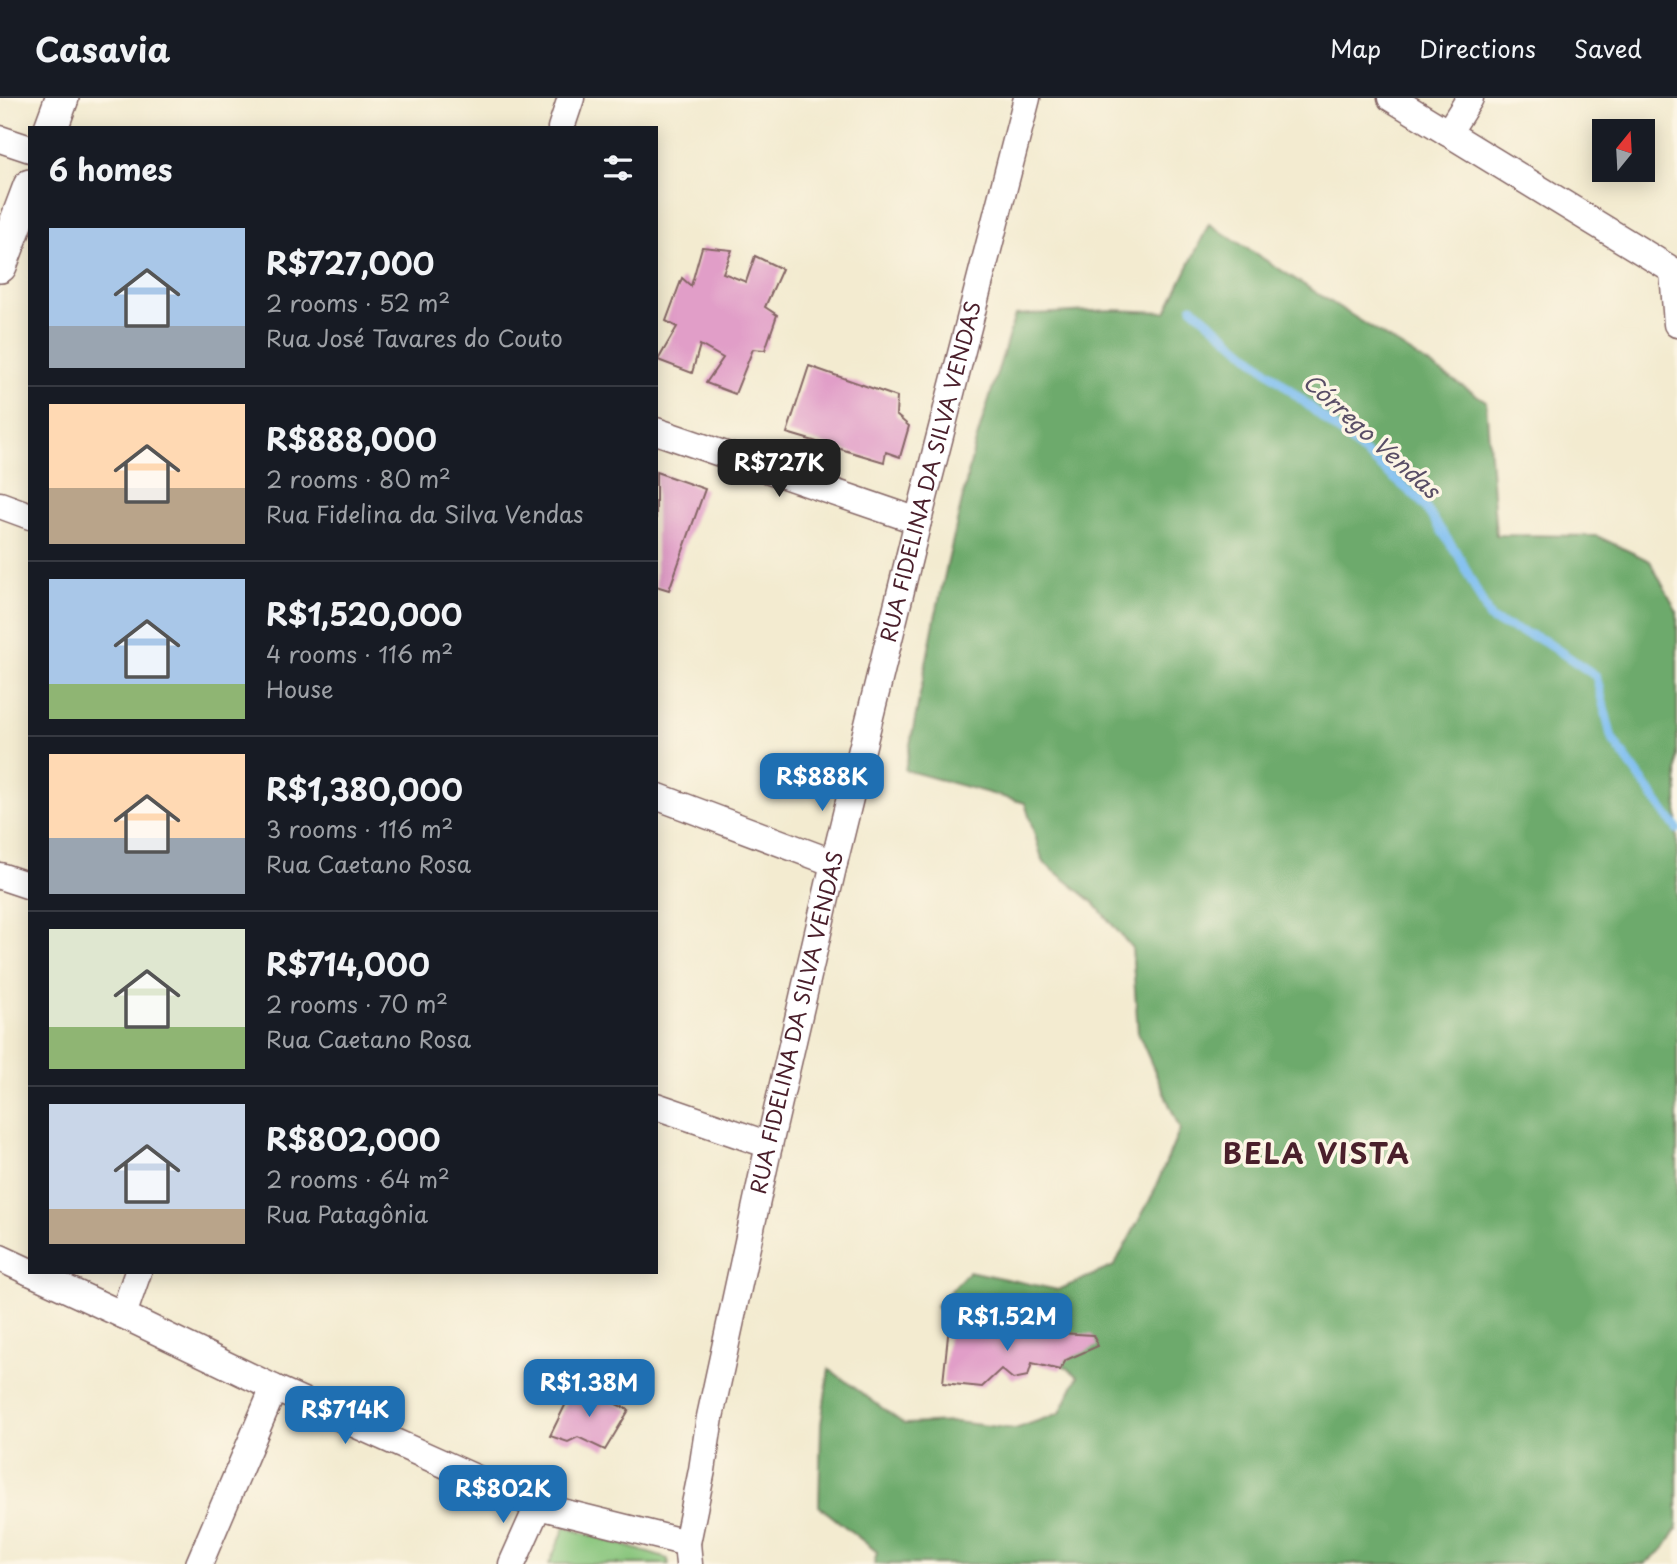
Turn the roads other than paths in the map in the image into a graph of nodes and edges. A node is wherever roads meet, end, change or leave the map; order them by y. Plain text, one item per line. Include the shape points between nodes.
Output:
1 (62, 98) edge
2 (572, 98) edge
3 (1027, 98) edge
4 (1391, 98) edge
5 (1470, 98) edge
6 (52, 126) edge
7 (562, 126) edge
8 (1448, 133) junction
9 (0, 139) edge
10 (28, 148) edge
11 (28, 191) edge
12 (0, 266) edge
13 (1675, 272) edge
14 (1677, 324) edge
15 (658, 432) edge
16 (0, 505) edge
17 (28, 515) edge
18 (918, 521) junction
19 (658, 797) edge
20 (834, 863) junction
21 (0, 876) edge
22 (28, 885) edge
23 (658, 1107) edge
24 (769, 1145) junction
25 (0, 1258) edge
26 (28, 1271) edge
27 (34, 1274) edge
28 (137, 1274) edge
29 (122, 1315) junction
30 (274, 1388) junction
31 (538, 1506) junction
32 (688, 1554) edge
33 (199, 1564) edge
34 (512, 1564) edge

1 - 6 street
2 - 7 street
3 - 18 street, RUA FIDELINA DA SILVA VENDAS
4 - 8 street
5 - 8 street
8 - 13 street
9 - 10 street
11 - 12 street
13 - 14 street
15 - 18 street
16 - 17 street
18 - 20 street, RUA FIDELINA DA SILVA VENDAS
19 - 20 street
20 - 24 street, RUA FIDELINA DA SILVA VENDAS
21 - 22 street
23 - 24 street
24 - 32 street, RUA FIDELINA DA SILVA VENDAS via 710,1417
25 - 26 street
27 - 29 street
28 - 29 street
29 - 30 street
30 - 31 street
30 - 33 street
31 - 32 street
31 - 34 street

